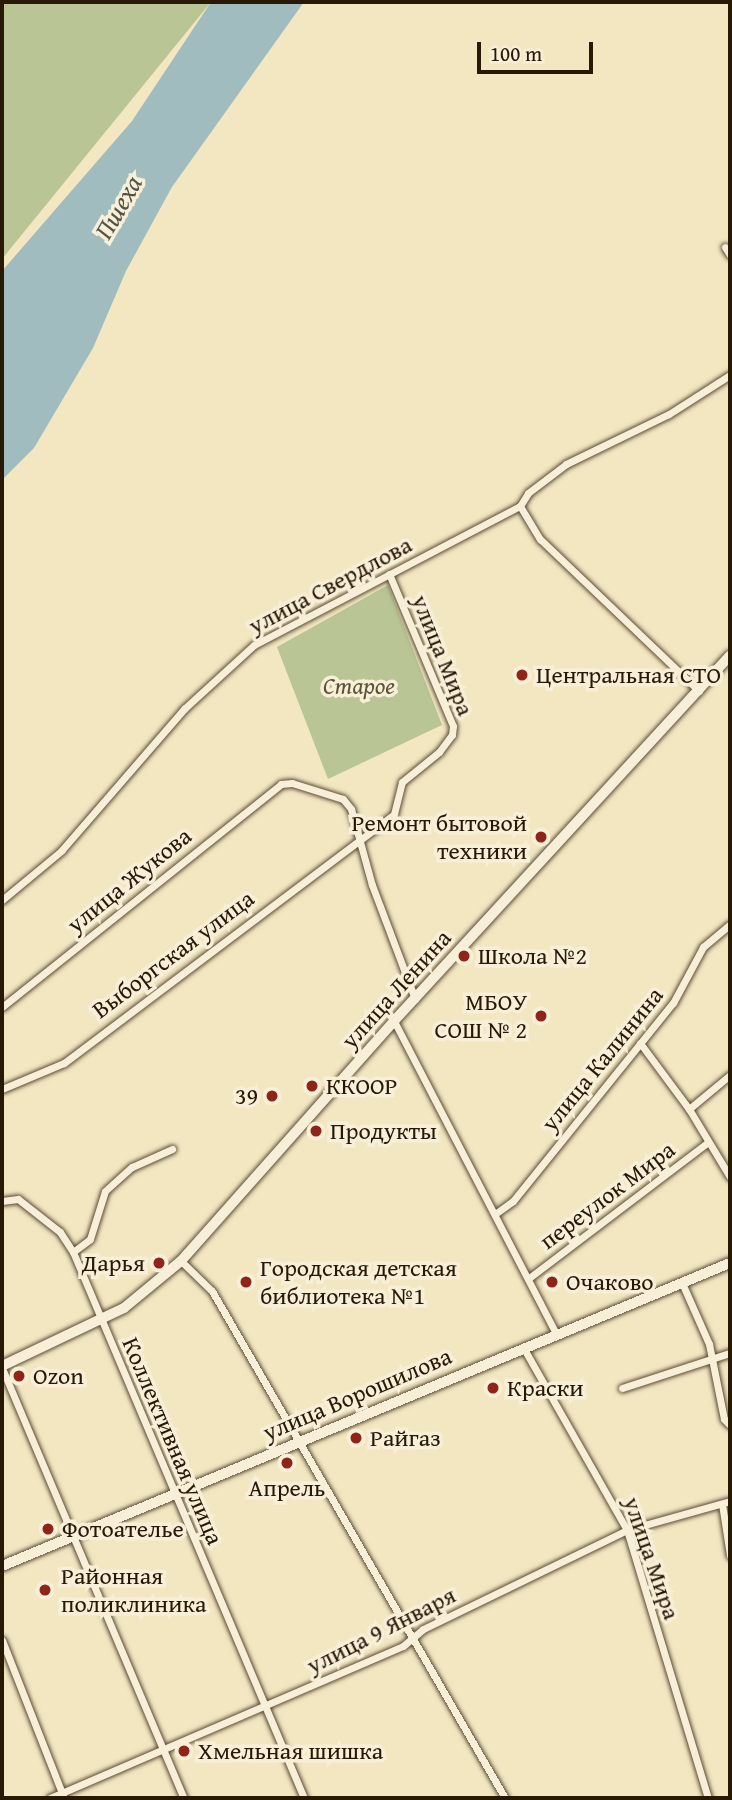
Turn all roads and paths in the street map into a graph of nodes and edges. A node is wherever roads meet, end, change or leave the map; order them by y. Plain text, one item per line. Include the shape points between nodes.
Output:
1 (725, 247) dead end
2 (730, 256) edge
3 (730, 375) edge
4 (520, 506) junction
5 (389, 574) junction
6 (730, 656) edge
7 (699, 691) junction
8 (360, 836) junction
9 (2, 900) edge
10 (730, 924) edge
11 (415, 999) junction
12 (2, 1007) edge
13 (394, 1021) junction
14 (640, 1043) junction
15 (730, 1075) edge
16 (2, 1089) edge
17 (689, 1109) junction
18 (708, 1142) junction
19 (172, 1149) dead end
20 (730, 1177) edge
21 (2, 1201) edge
22 (495, 1214) junction
23 (73, 1252) junction
24 (181, 1261) junction
25 (730, 1263) edge
26 (529, 1278) junction
27 (682, 1283) junction
28 (101, 1320) junction
29 (556, 1334) junction
30 (523, 1346) junction
31 (730, 1353) edge
32 (712, 1359) junction
33 (2, 1367) edge
34 (622, 1388) dead end
35 (730, 1425) edge
36 (302, 1440) junction
37 (174, 1493) junction
38 (730, 1501) edge
39 (722, 1504) junction
40 (627, 1530) junction
41 (72, 1536) junction
42 (730, 1555) edge
43 (2, 1566) edge
44 (412, 1638) junction
45 (2, 1640) edge
46 (265, 1709) junction
47 (164, 1753) junction
48 (63, 1796) edge
49 (50, 1798) edge
50 (184, 1798) edge
51 (304, 1798) edge
52 (505, 1798) edge
53 (708, 1798) edge

1 - 2 street
3 - 4 street, улица Свердлова via 669,414 566,464 528,493
4 - 5 street, улица Свердлова
4 - 7 street via 540,539 608,599
5 - 8 street, улица Мира via 453,726 439,752 402,782 394,814
5 - 9 street, улица Свердлова via 254,645 185,708 61,850
6 - 7 main road, улица Ленина
7 - 11 main road, улица Ленина
8 - 11 street via 372,885
8 - 12 street, улица Жукова via 342,799 292,783 281,784
8 - 16 street, Выборгская улица via 64,1063
10 - 14 street, улица Калинина via 703,947 690,979
11 - 13 main road, улица Ленина
13 - 22 street
13 - 24 main road, улица Ленина
14 - 17 street
14 - 22 street, улица Калинина via 513,1201
15 - 17 street
17 - 18 street
18 - 20 street
18 - 26 street, переулок Мира
19 - 23 street via 132,1167 105,1191 90,1240
21 - 23 street, Коллективная улица via 18,1199 60,1232
22 - 26 street
23 - 28 street, Коллективная улица
24 - 28 main road, улица Ленина via 124,1308
24 - 36 street via 212,1291
25 - 27 main road, улица Ворошилова
26 - 29 street
27 - 29 main road, улица Ворошилова
27 - 32 street
28 - 33 main road, улица Ленина
28 - 37 street, Коллективная улица
29 - 30 main road, улица Ворошилова
30 - 36 main road, улица Ворошилова
30 - 40 street, улица Мира
31 - 32 street
32 - 34 street
32 - 35 street via 724,1419
33 - 41 street
36 - 37 main road, улица Ворошилова
36 - 44 street
37 - 41 main road, улица Ворошилова
37 - 46 street, Коллективная улица
38 - 39 street, улица 9 Января
39 - 40 street, улица 9 Января
39 - 42 street
40 - 44 street, улица 9 Января via 535,1572
40 - 53 street, улица Мира
41 - 43 main road, улица Ворошилова
41 - 47 street
44 - 46 street, улица 9 Января
44 - 52 street
45 - 48 street
46 - 47 street, улица 9 Января
46 - 51 street, Коллективная улица
47 - 48 street, улица 9 Января
47 - 50 street
48 - 49 street, улица 9 Января

